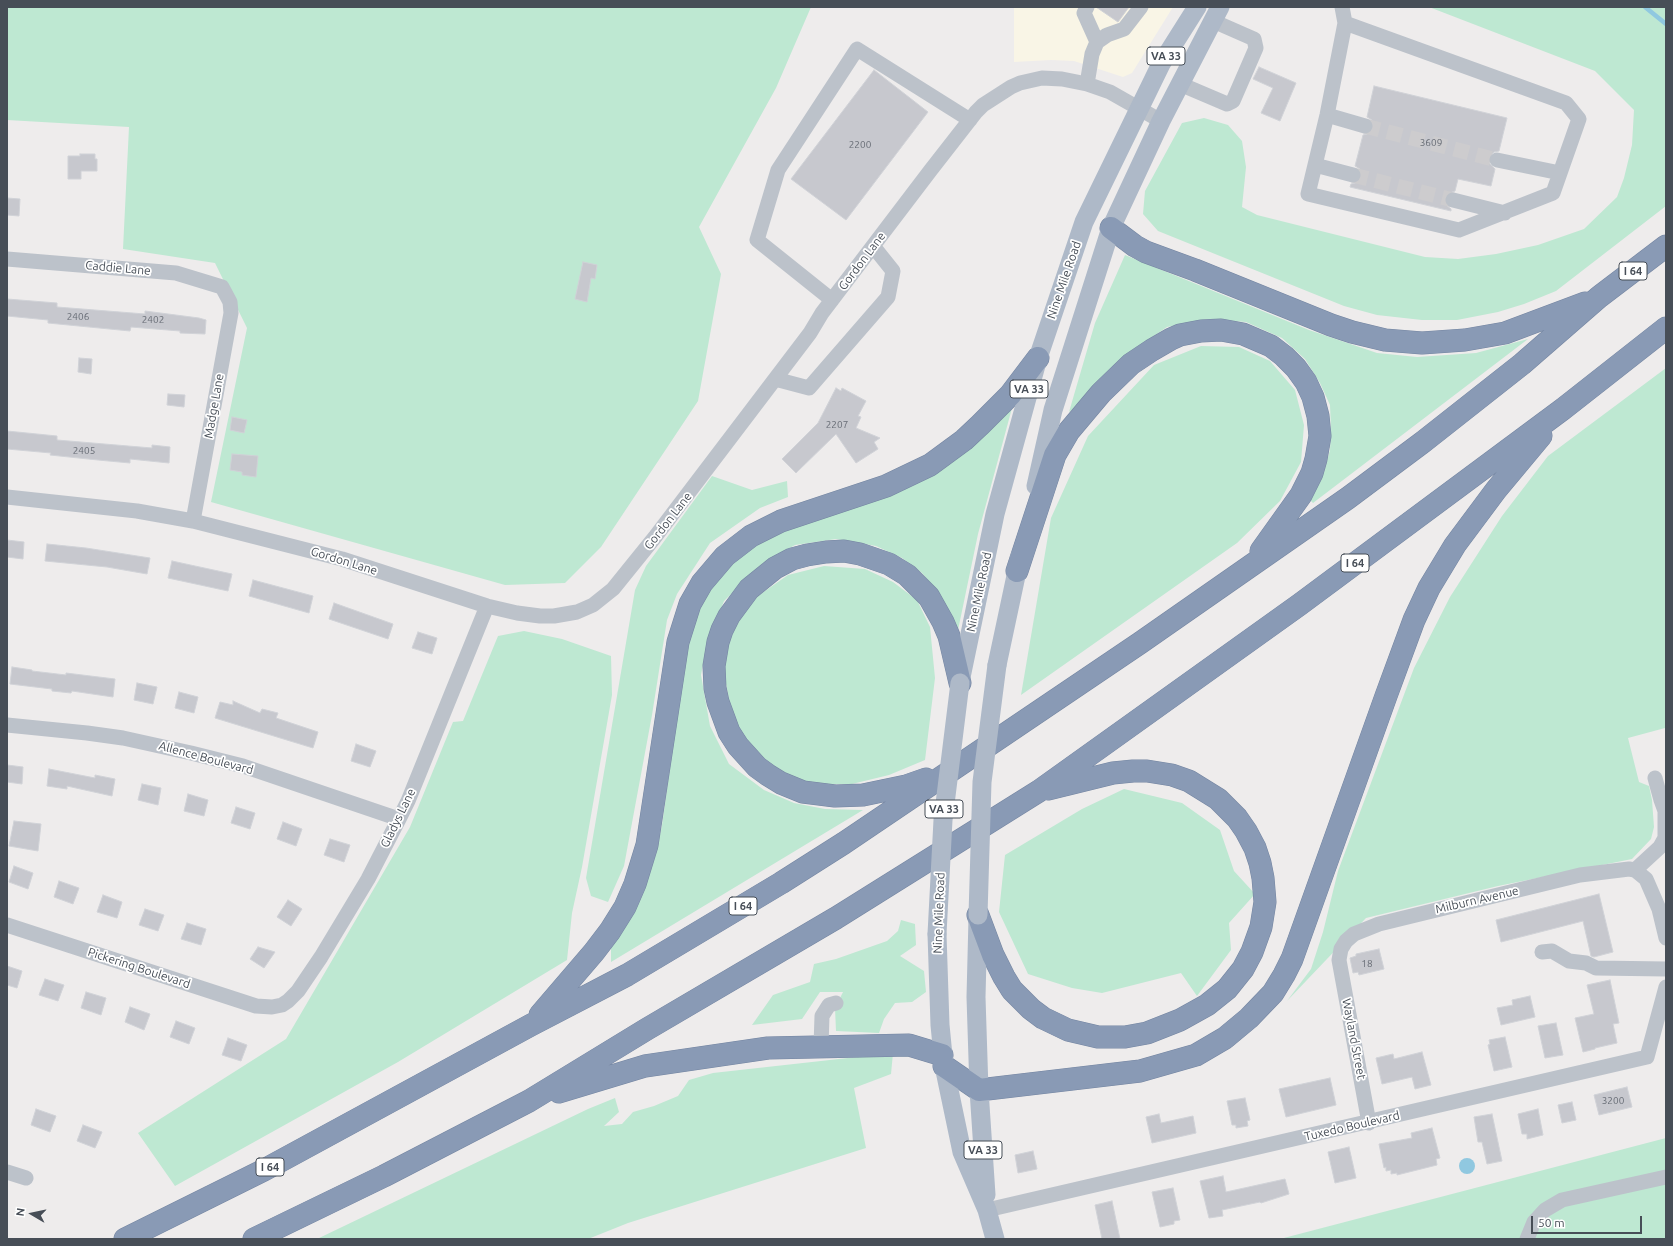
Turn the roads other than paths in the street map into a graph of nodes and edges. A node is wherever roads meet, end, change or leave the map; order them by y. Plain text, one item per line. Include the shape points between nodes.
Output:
1 (1087, 7) edge
2 (1141, 7) edge
3 (1197, 7) edge
4 (1342, 7) edge
5 (1216, 14) edge
6 (1346, 23) junction
7 (1097, 42) junction
8 (1086, 84) junction
9 (1180, 84) junction
10 (1138, 108) junction
11 (1327, 115) junction
12 (970, 120) junction
13 (1161, 120) junction
14 (1365, 126) tunnel mouth
15 (1497, 160) tunnel mouth
16 (1315, 165) junction
17 (1560, 173) junction
18 (1353, 175) tunnel mouth
19 (1453, 200) tunnel mouth
20 (1505, 213) junction
21 (1111, 228) junction
22 (873, 246) junction
23 (1666, 246) edge
24 (7, 259) edge
25 (224, 291) joint
26 (1599, 297) junction
27 (832, 300) junction
28 (1666, 328) edge
29 (1038, 358) junction
30 (775, 379) junction
31 (1563, 409) junction
32 (7, 497) edge
33 (193, 521) junction
34 (1251, 564) junction
35 (1017, 571) junction
36 (487, 606) junction
37 (960, 683) junction
38 (7, 725) edge
39 (946, 773) junction
40 (1655, 778) dead end
41 (1039, 791) junction
42 (399, 819) junction
43 (1632, 869) junction
44 (978, 915) junction
45 (7, 925) edge
46 (1666, 938) edge
47 (1542, 952) dead end
48 (1339, 956) joint
49 (1666, 969) edge
50 (1666, 988) edge
51 (836, 1003) dead end
52 (272, 1007) joint
53 (531, 1025) junction
54 (821, 1046) junction
55 (943, 1060) junction
56 (979, 1090) junction
57 (529, 1101) junction
58 (1369, 1123) junction
59 (7, 1172) edge
60 (1666, 1177) edge
61 (26, 1178) dead end
62 (987, 1210) junction
63 (125, 1239) edge
64 (254, 1239) edge
65 (995, 1239) edge
66 (1527, 1239) edge

1 - 7 street via 1084,13
2 - 7 street via 1124,29
3 - 10 main road, Nine Mile Road / VA 33 via 1161,64
4 - 6 street
5 - 9 main road, Nine Mile Road / VA 33
5 - 9 street via 1254,39 1256,48 1233,101 1227,104
6 - 11 street
6 - 17 street via 1566,103 1579,119
7 - 8 street
8 - 10 street, Gordon Lane via 1110,92
8 - 12 street, Gordon Lane via 1042,78 1020,83 983,105
9 - 13 main road, Nine Mile Road / VA 33
10 - 13 street, Gordon Lane
10 - 29 main road, Nine Mile Road / VA 33 via 1084,222
11 - 14 street
11 - 16 street
12 - 22 street, Gordon Lane
12 - 27 street via 857,49 778,170 757,240
13 - 21 main road, Nine Mile Road / VA 33
15 - 17 street
16 - 18 street
16 - 20 street via 1308,194 1459,230
17 - 20 street via 1553,193
19 - 20 street
21 - 26 highway via 1146,252 1331,325 1385,340 1429,343 1505,333
21 - 35 main road, Nine Mile Road / VA 33 via 1053,410
22 - 27 street, Gordon Lane
22 - 30 street via 893,271 888,297 809,388
23 - 26 highway, I 64
24 - 25 street, Caddie Lane via 176,273 222,288
25 - 33 street, Madge Lane via 230,302 231,313
26 - 34 highway, I 64 via 1522,364 1423,442 1348,498
27 - 30 street, Gordon Lane
28 - 31 highway, I 64
29 - 37 main road, Nine Mile Road / VA 33 via 995,514
29 - 53 highway via 1010,395 980,425 930,465 886,486 781,521 751,536 724,556 702,583 690,604 678,642 647,845 635,884 610,931
30 - 36 street, Gordon Lane via 656,537 604,597 577,612 554,616 517,613
31 - 41 highway, I 64 via 1299,605
31 - 56 highway via 1496,490 1455,545 1414,620 1292,959 1273,993 1225,1038 1196,1055 1140,1071
32 - 33 street, Gordon Lane via 137,511
33 - 36 street, Gordon Lane via 334,557
34 - 35 highway via 1301,495 1312,473 1320,436 1318,416 1306,382 1284,356 1260,340 1221,330 1180,335 1152,350 1131,364 1096,398 1069,431 1055,455
34 - 39 highway, I 64 via 1140,643
35 - 44 main road, Nine Mile Road / VA 33, bridge via 997,665 982,782
36 - 42 street, Gladys Lane
37 - 39 highway via 949,636 936,608 921,587 889,564 873,557 844,552 826,552 792,559 760,578 740,599 729,616 720,636 714,666 716,695 729,732 757,767 782,783 803,792 821,795 862,795 906,786
37 - 55 main road, Nine Mile Road / VA 33, bridge via 943,820 937,934
38 - 42 street, Allence Boulevard via 102,735 191,753 243,766
39 - 53 highway, I 64 via 781,883 627,975
40 - 43 street via 1660,800 1666,811 1665,838 1660,847
41 - 44 highway via 1113,773 1147,771 1172,775 1218,800 1238,818 1260,863 1265,902 1261,927 1252,952 1243,969 1227,989 1207,1005 1180,1020 1147,1033 1125,1037 1098,1037 1053,1024 1031,1009 1012,990 993,955
41 - 57 highway, I 64 via 836,918
42 - 52 street, Gladys Lane via 368,879 313,969 288,1001
43 - 46 street via 1646,879 1653,892
43 - 48 street, Milburn Avenue via 1580,875 1379,924 1354,934 1341,949
44 - 56 main road, Nine Mile Road / VA 33 via 976,997
45 - 52 street, Pickering Boulevard via 256,1006
47 - 49 street via 1552,951 1569,961 1586,963 1596,968
48 - 58 street, Wayland Street
50 - 58 street, Tuxedo Boulevard via 1647,1057
51 - 54 street via 829,1005 822,1016
53 - 63 highway, I 64 via 277,1163
54 - 55 highway via 909,1044
54 - 57 highway via 768,1048 645,1066
55 - 56 highway
55 - 62 main road, Nine Mile Road / VA 33 via 962,1152
56 - 62 main road, Nine Mile Road / VA 33
57 - 64 highway, I 64 via 377,1180
58 - 62 street, Tuxedo Boulevard
59 - 61 street
60 - 66 street via 1562,1200 1544,1210 1534,1222
62 - 65 main road, Nine Mile Road / VA 33

